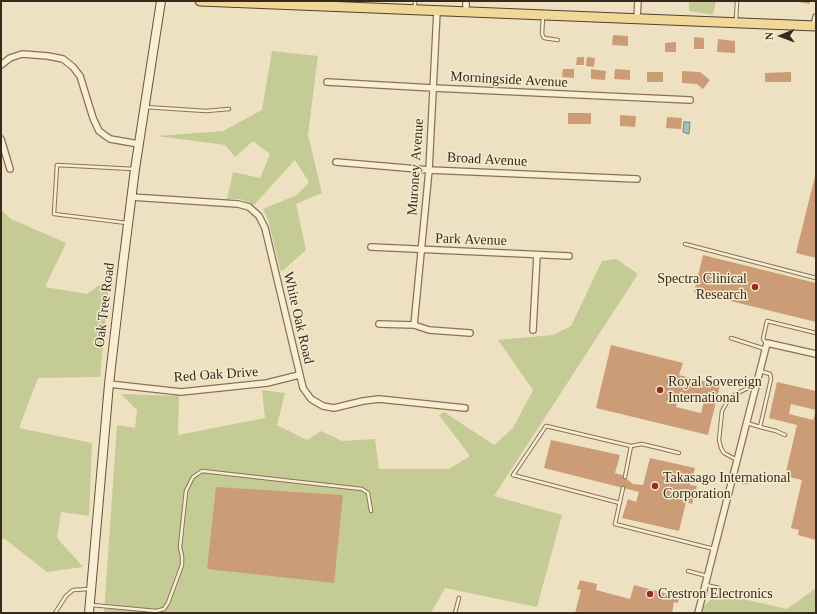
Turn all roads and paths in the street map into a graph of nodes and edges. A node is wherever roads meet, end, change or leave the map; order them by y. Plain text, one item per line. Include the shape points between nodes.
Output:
1 (161, 1) edge
2 (200, 1) edge
3 (466, 1) edge
4 (638, 1) edge
5 (737, 1) edge
6 (370, 4) edge
7 (415, 5) edge
8 (437, 11) junction
9 (466, 12) junction
10 (544, 15) junction
11 (637, 18) junction
12 (736, 23) junction
13 (815, 23) edge
14 (558, 40) dead end
15 (1, 65) edge
16 (328, 82) dead end
17 (433, 88) junction
18 (690, 100) dead end
19 (145, 107) junction
20 (229, 109) dead end
21 (1, 139) edge
22 (139, 144) junction
23 (336, 162) dead end
24 (10, 169) dead end
25 (135, 169) junction
26 (429, 170) junction
27 (637, 179) dead end
28 (131, 197) junction
29 (128, 223) junction
30 (685, 244) dead end
31 (371, 247) dead end
32 (421, 250) junction
33 (537, 255) junction
34 (569, 256) dead end
35 (816, 278) edge
36 (380, 324) dead end
37 (414, 325) junction
38 (533, 330) dead end
39 (470, 333) dead end
40 (816, 333) edge
41 (731, 338) dead end
42 (766, 346) junction
43 (816, 354) edge
44 (760, 370) junction
45 (299, 375) junction
46 (109, 384) junction
47 (756, 384) junction
48 (465, 408) dead end
49 (746, 423) junction
50 (760, 427) junction
51 (785, 435) dead end
52 (631, 446) junction
53 (679, 453) dead end
54 (737, 460) junction
55 (625, 477) dead end
56 (732, 479) junction
57 (747, 482) dead end
58 (623, 488) dead end
59 (620, 503) junction
60 (371, 511) dead end
61 (714, 549) junction
62 (688, 571) dead end
63 (707, 576) junction
64 (705, 585) junction
65 (719, 588) dead end
66 (91, 589) junction
67 (459, 598) dead end
68 (89, 609) edge
69 (55, 613) edge
70 (455, 613) edge
71 (698, 613) edge

1 - 19 street, Oak Tree Road
2 - 6 main road
3 - 9 street
4 - 11 street
5 - 12 lane
6 - 7 main road
7 - 8 main road
8 - 9 main road
8 - 17 street, Muroney Avenue
9 - 10 main road
10 - 11 main road
10 - 14 lane via 544,38
11 - 12 main road
12 - 13 main road
15 - 22 street via 10,58 22,54 62,59 73,66 80,76 99,131 110,139
16 - 17 street, Morningside Avenue
17 - 18 street, Morningside Avenue
17 - 26 street, Muroney Avenue
19 - 20 lane via 206,111
19 - 22 street, Oak Tree Road
21 - 24 street
22 - 25 street, Oak Tree Road
23 - 26 street, Broad Avenue
25 - 28 street, Oak Tree Road
25 - 29 lane via 58,166 54,214
26 - 27 street, Broad Avenue
26 - 32 street, Muroney Avenue
28 - 29 street, Oak Tree Road
28 - 45 street, White Oak Road via 238,204 249,207 259,216 265,228
29 - 46 street, Oak Tree Road
30 - 35 lane
31 - 32 street, Park Avenue
32 - 33 street, Park Avenue
32 - 37 street, Muroney Avenue
33 - 34 street, Park Avenue
33 - 38 street
36 - 37 street
37 - 39 street via 429,330
40 - 42 lane via 767,321 763,340
41 - 42 lane
42 - 43 street
42 - 44 street
44 - 47 street
44 - 50 lane via 770,374 771,379
45 - 46 street, Red Oak Drive via 267,383 181,392
45 - 48 street, White Oak Road via 303,388 311,399 323,406 334,408 379,399
46 - 66 street, Oak Tree Road
47 - 49 street
47 - 54 lane via 730,397 722,411 719,440 721,448 724,453
49 - 50 lane
49 - 54 street
50 - 51 lane
52 - 53 lane via 642,444
52 - 55 lane
52 - 59 lane via 546,426 513,476
54 - 56 street
56 - 57 lane
56 - 61 street
58 - 59 lane
59 - 61 lane via 615,524
60 - 68 lane via 368,493 362,489 202,471 192,477 186,491 180,547 182,565 164,609
61 - 63 street
62 - 63 lane
63 - 64 street
64 - 65 lane
64 - 71 street
66 - 68 street, Oak Tree Road
66 - 69 lane via 73,590
67 - 70 lane

